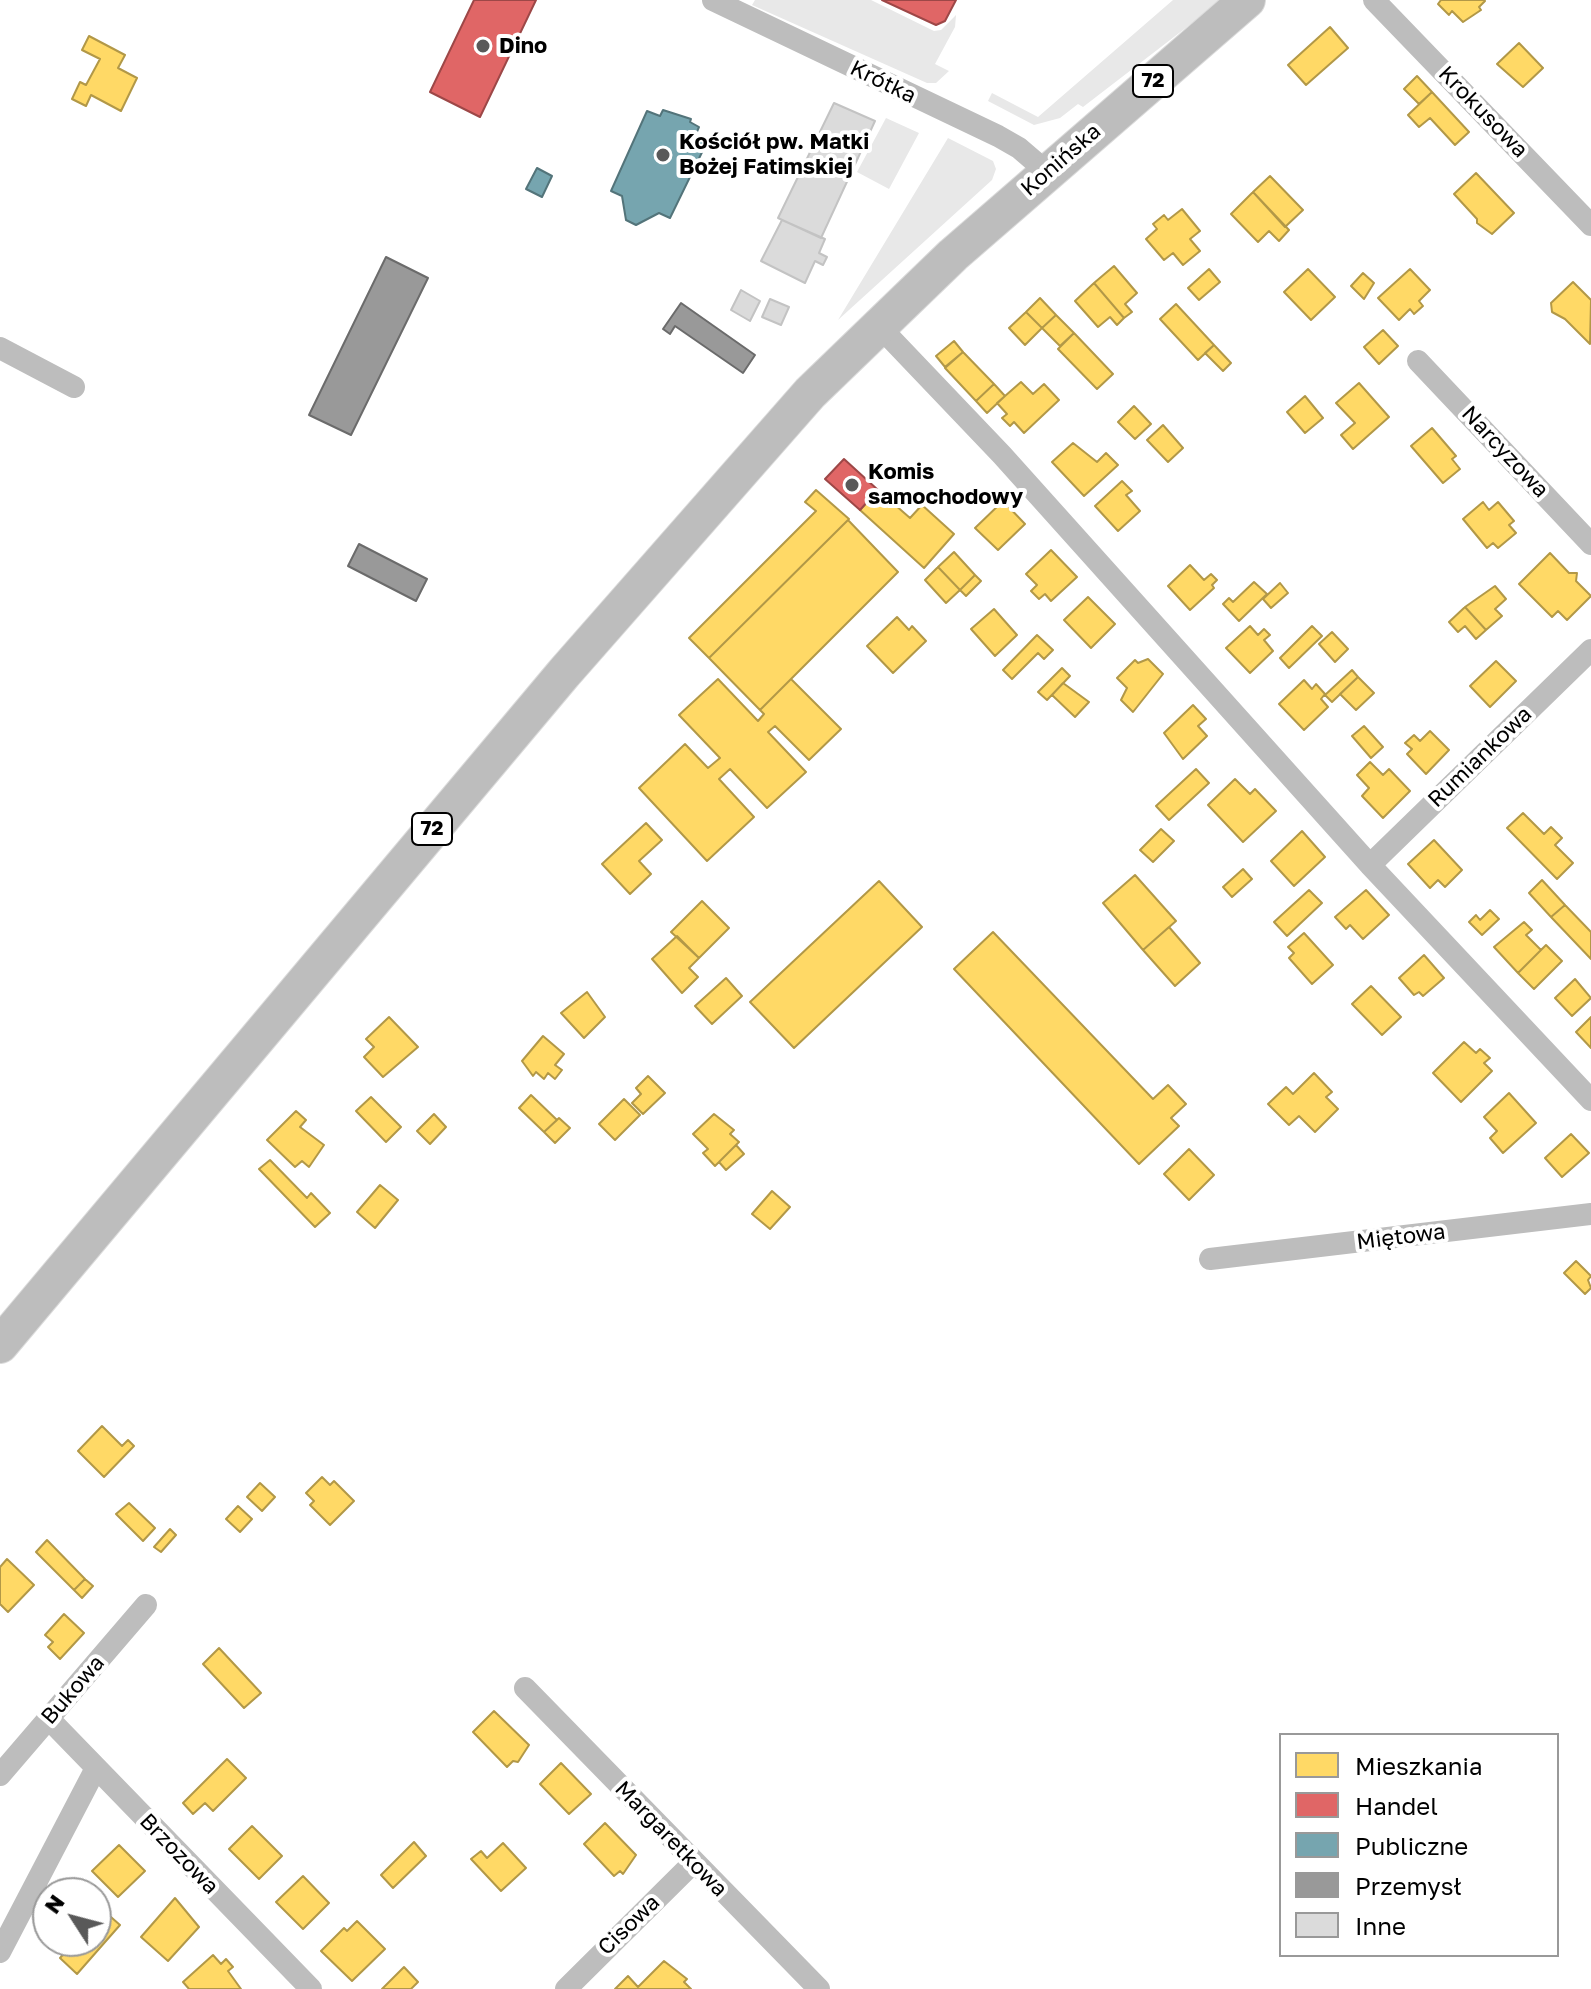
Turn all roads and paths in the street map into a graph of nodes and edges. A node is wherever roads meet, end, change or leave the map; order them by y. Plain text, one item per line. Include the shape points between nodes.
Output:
1 (713, 0) edge
2 (1247, 0) edge
3 (1374, 0) edge
4 (1047, 172) junction
5 (1591, 225) edge
6 (878, 325) junction
7 (0, 348) edge
8 (1418, 361) dead end
9 (74, 387) dead end
10 (1591, 544) edge
11 (1591, 650) edge
12 (1370, 865) junction
13 (1591, 1100) edge
14 (1591, 1214) edge
15 (1210, 1259) dead end
16 (0, 1345) edge
17 (146, 1605) dead end
18 (525, 1688) dead end
19 (48, 1718) junction
20 (96, 1768) junction
21 (0, 1775) edge
22 (693, 1863) junction
23 (0, 1952) edge
24 (311, 1989) edge
25 (566, 1989) edge
26 (819, 1989) edge

1 - 4 street, Krótka via 998,136
2 - 4 main road, Konińska / 72
3 - 5 street, Krokusowa
4 - 6 main road, Konińska / 72
6 - 12 street via 1002,455
6 - 16 main road, 72 via 679,538
7 - 9 street
8 - 10 street, Narcyzowa
11 - 12 street, Rumiankowa
12 - 13 street
14 - 15 street, Miętowa
17 - 19 street, Bukowa
18 - 22 street, Margaretkowa
19 - 20 street, Brzozowa
19 - 21 street, Bukowa
20 - 23 street
20 - 24 street, Brzozowa
22 - 25 street, Cisowa
22 - 26 street, Margaretkowa

